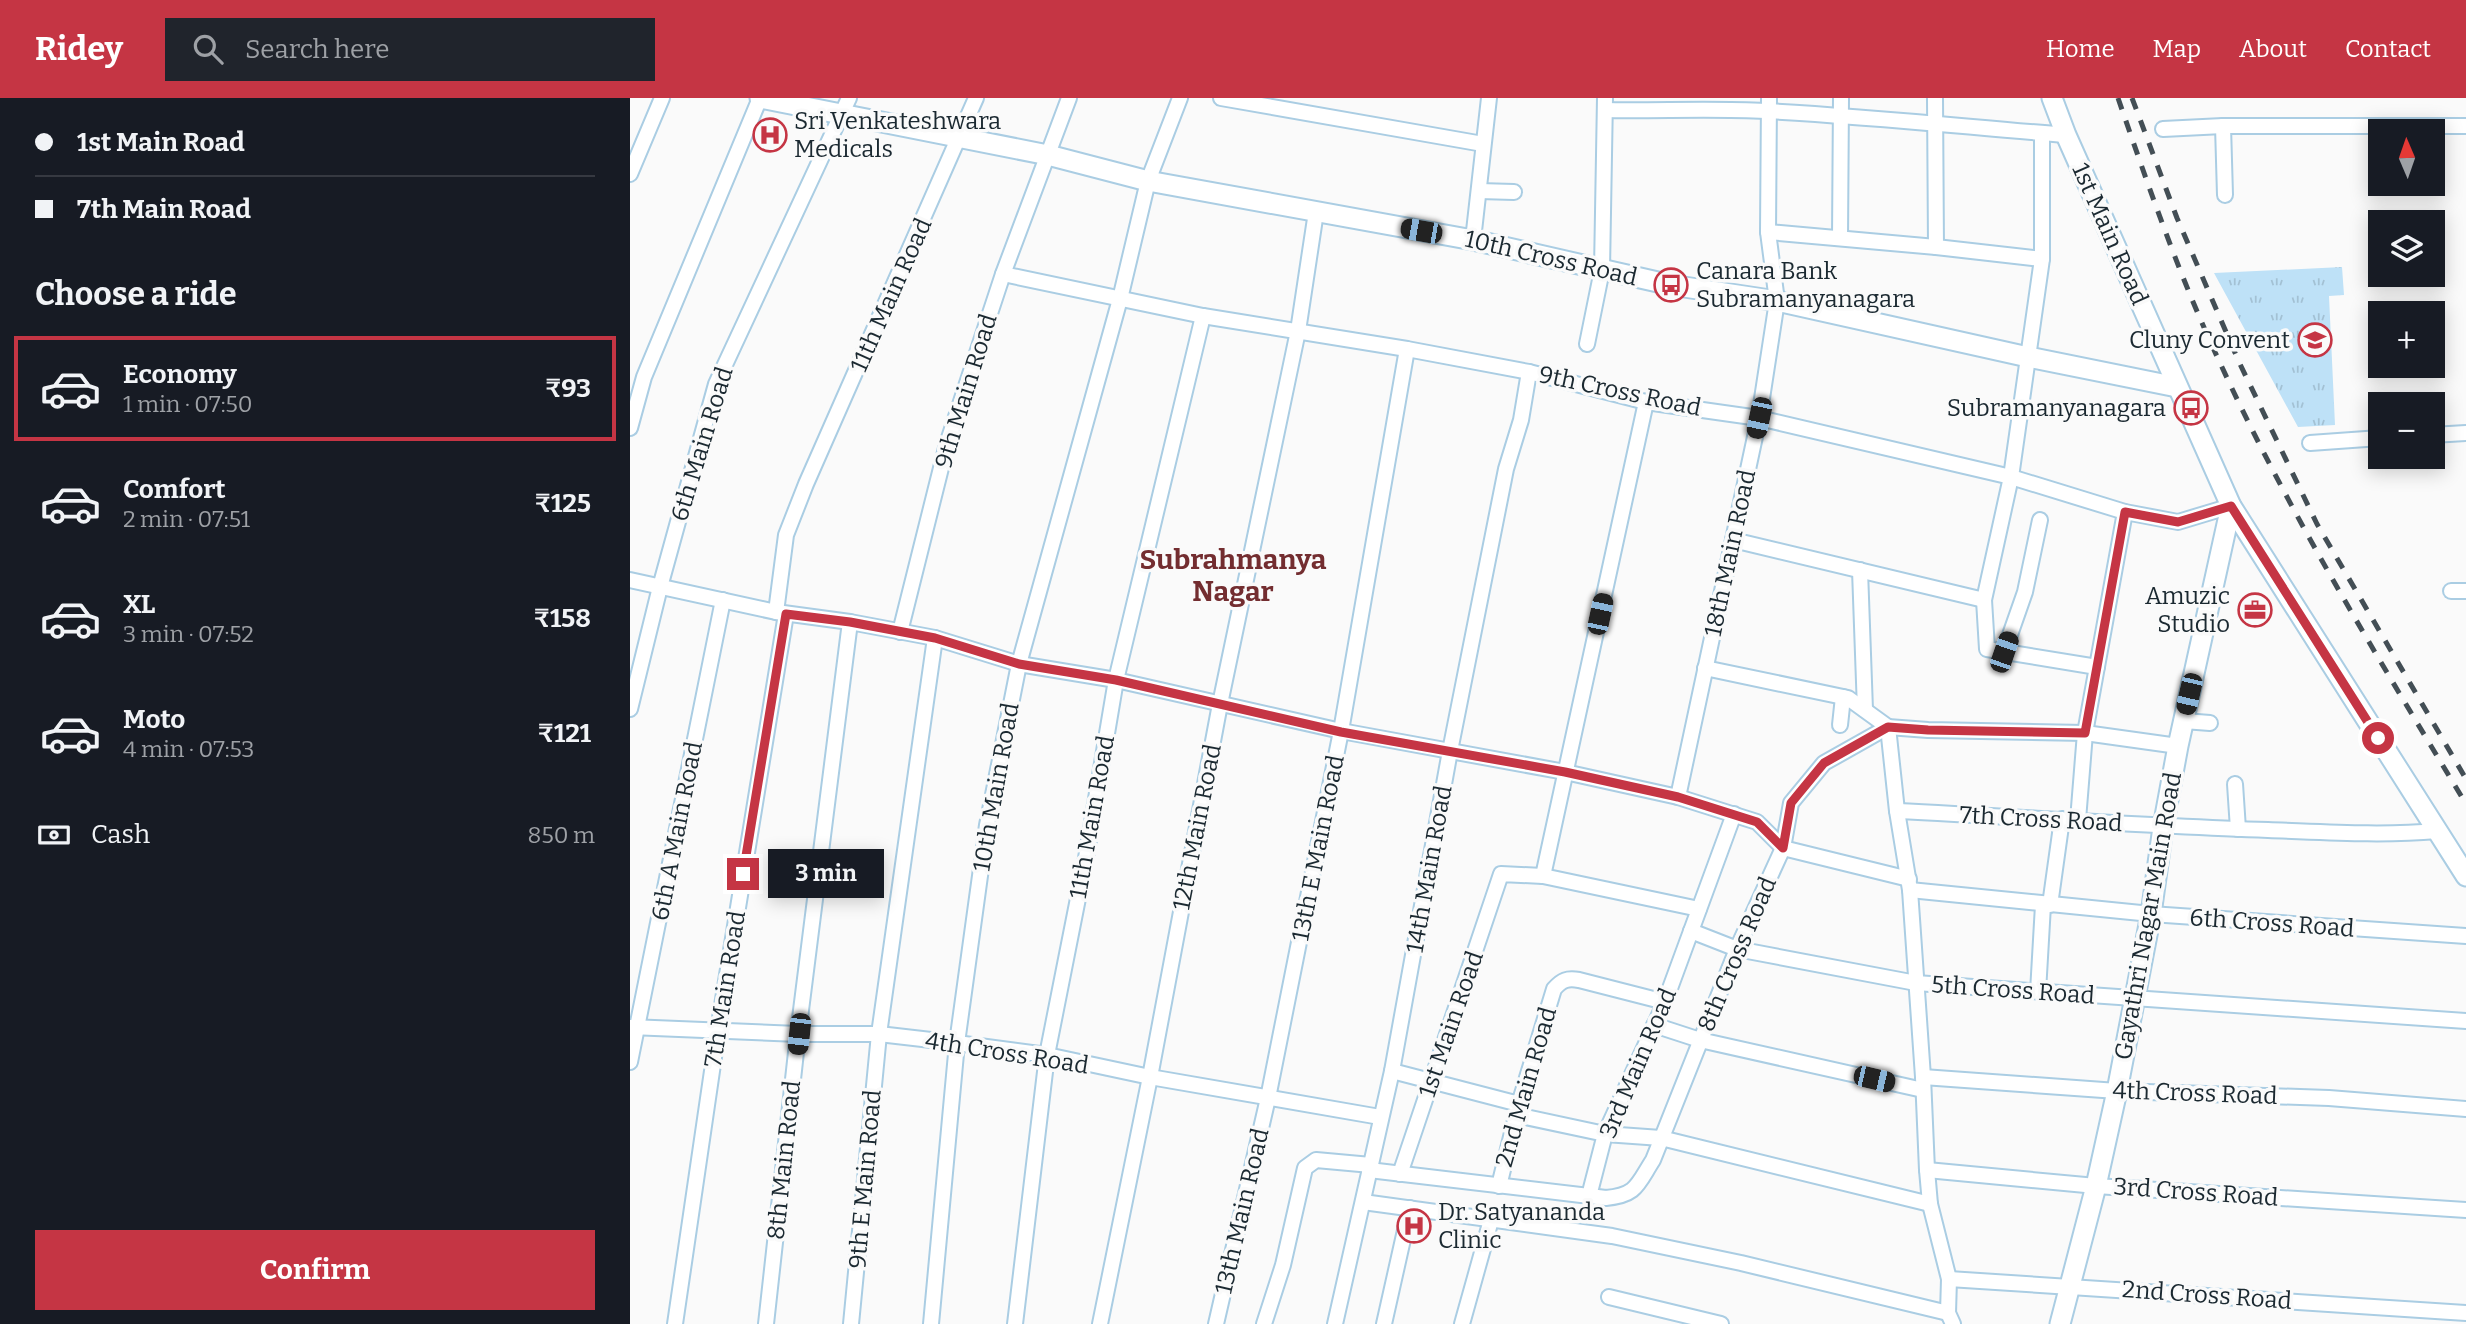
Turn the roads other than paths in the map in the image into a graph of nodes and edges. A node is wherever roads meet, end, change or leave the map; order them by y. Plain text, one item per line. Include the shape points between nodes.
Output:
1 (662, 98) edge
2 (760, 98) edge
3 (976, 98) edge
4 (1069, 98) edge
5 (1180, 98) edge
6 (1221, 98) edge
7 (1489, 98) edge
8 (1841, 98) edge
9 (1934, 98) edge
10 (2052, 98) edge
11 (1698, 103) edge
12 (1605, 104) edge
13 (1769, 104) edge
14 (1650, 105) edge
15 (846, 107) edge
16 (1841, 117) junction
17 (1935, 124) junction
18 (2216, 126) junction
19 (2466, 126) edge
20 (2164, 129) dead end
21 (2042, 133) junction
22 (2066, 135) junction
23 (960, 137) junction
24 (1483, 144) junction
25 (1048, 155) junction
26 (630, 174) edge
27 (1147, 181) junction
28 (1479, 191) junction
29 (1514, 192) dead end
30 (2225, 195) dead end
31 (1316, 212) junction
32 (1768, 232) junction
33 (1840, 238) junction
34 (1473, 240) junction
35 (1936, 247) junction
36 (2042, 259) junction
37 (1602, 270) junction
38 (1003, 274) junction
39 (1120, 299) junction
40 (1777, 301) junction
41 (1203, 316) junction
42 (1298, 331) junction
43 (1587, 344) dead end
44 (1407, 349) junction
45 (2028, 358) junction
46 (1529, 372) junction
47 (2177, 387) junction
48 (1646, 402) junction
49 (1759, 418) junction
50 (630, 428) edge
51 (2466, 433) edge
52 (2445, 434) edge
53 (2368, 439) edge
54 (2310, 443) dead end
55 (2011, 477) junction
56 (2231, 506) junction
57 (2125, 512) junction
58 (2040, 520) dead end
59 (1733, 540) junction
60 (1860, 570) junction
61 (630, 580) edge
62 (660, 587) junction
63 (2466, 590) edge
64 (2451, 591) dead end
65 (723, 600) junction
66 (1984, 600) junction
67 (781, 613) junction
68 (850, 622) junction
69 (900, 632) junction
70 (935, 638) junction
71 (2004, 652) junction
72 (1019, 664) junction
73 (2097, 667) junction
74 (1705, 668) junction
75 (1116, 680) junction
76 (1843, 697) junction
77 (1220, 704) junction
78 (630, 709) edge
79 (1865, 710) junction
80 (2183, 720) junction
81 (2210, 723) dead end
82 (1840, 725) dead end
83 (1888, 727) junction
84 (1341, 732) junction
85 (2085, 733) junction
86 (2178, 746) junction
87 (1450, 751) junction
88 (1565, 772) junction
89 (2235, 784) dead end
90 (1678, 797) junction
91 (1897, 811) junction
92 (1734, 814) junction
93 (2062, 819) junction
94 (2078, 820) junction
95 (2163, 827) junction
96 (2238, 829) junction
97 (2437, 831) junction
98 (1783, 848) junction
99 (1543, 876) junction
100 (2466, 876) edge
101 (1910, 884) junction
102 (2047, 905) junction
103 (1699, 909) junction
104 (2151, 914) junction
105 (1691, 931) junction
106 (2466, 936) edge
107 (1737, 949) junction
108 (1916, 983) junction
109 (2038, 992) junction
110 (2136, 998) junction
111 (1665, 1002) junction
112 (2466, 1021) edge
113 (1654, 1025) junction
114 (634, 1027) edge
115 (718, 1030) junction
116 (799, 1034) junction
117 (879, 1034) junction
118 (1700, 1040) junction
119 (957, 1043) junction
120 (1046, 1055) junction
121 (630, 1062) edge
122 (1392, 1071) junction
123 (1150, 1077) junction
124 (1431, 1080) junction
125 (1923, 1084) junction
126 (2117, 1091) junction
127 (1268, 1098) junction
128 (2466, 1109) edge
129 (1518, 1110) junction
130 (1380, 1117) junction
131 (1605, 1134) junction
132 (1661, 1138) junction
133 (1370, 1167) junction
134 (1927, 1170) junction
135 (1400, 1174) junction
136 (1499, 1186) junction
137 (2096, 1186) junction
138 (1589, 1196) junction
139 (1363, 1202) junction
140 (1930, 1204) junction
141 (1410, 1208) junction
142 (2466, 1210) edge
143 (1491, 1220) junction
144 (1949, 1279) junction
145 (2068, 1286) junction
146 (1609, 1297) dead end
147 (2466, 1313) edge
148 (1950, 1319) edge
149 (1689, 1320) edge
150 (674, 1324) edge
151 (766, 1324) edge
152 (851, 1324) edge
153 (931, 1324) edge
154 (1015, 1324) edge
155 (1100, 1324) edge
156 (1216, 1324) edge
157 (1264, 1324) edge
158 (1335, 1324) edge
159 (1384, 1324) edge
160 (1462, 1324) edge
161 (1721, 1324) edge
162 (2060, 1324) edge

1 - 26 street
2 - 15 street, 10th Cross Road
2 - 50 street via 644,377
3 - 23 street, 11th Main Road
4 - 25 street
5 - 27 street
6 - 24 street
7 - 24 street
8 - 16 street
9 - 17 street
10 - 22 street, 1st Main Road
11 - 13 street
11 - 14 street
12 - 14 street
12 - 37 street
13 - 16 street
13 - 32 street, 18th Main Road
15 - 23 street, 10th Cross Road
15 - 62 street, 6th Main Road via 716,384
16 - 17 street
16 - 33 street
17 - 21 street
17 - 35 street
18 - 19 street
18 - 20 street
18 - 30 street
21 - 22 street
21 - 36 street
22 - 47 street, 1st Main Road
23 - 25 street, 10th Cross Road
23 - 67 street, 11th Main Road via 786,535
24 - 28 street
25 - 27 street, 10th Cross Road
25 - 38 street, 9th Main Road
27 - 31 street, 10th Cross Road
27 - 39 street, 10th Main Road
28 - 29 street
28 - 34 street
31 - 34 street, 10th Cross Road
31 - 42 street, 12th Main Road
32 - 33 street
32 - 40 street, 18th Main Road
33 - 35 street
34 - 37 street, 10th Cross Road
35 - 36 street
36 - 45 street
37 - 40 street, 10th Cross Road
37 - 43 street
38 - 39 street, 9th Cross Road
38 - 69 street, 9th Main Road via 947,444
39 - 41 street, 9th Cross Road
39 - 72 street, 10th Main Road
40 - 45 street, 10th Cross Road
40 - 49 street, 18th Main Road
41 - 42 street, 9th Cross Road
41 - 75 street, 11th Main Road
42 - 44 street, 9th Cross Road
42 - 77 street, 12th Main Road
44 - 46 street, 9th Cross Road
44 - 84 street, 13th E Main Road
45 - 47 street, 10th Cross Road
45 - 55 street
46 - 48 street, 9th Cross Road
46 - 87 street, 14th Main Road
47 - 56 street, 1st Main Road
48 - 49 street, 9th Cross Road
48 - 88 street
49 - 55 street, 9th Cross Road
49 - 59 street, 18th Main Road
51 - 52 street
53 - 54 street
55 - 57 street, 9th Cross Road
55 - 66 street
56 - 57 street, 9th Cross Road via 2178,522
56 - 80 street, Gayathri Nagar Main Road
56 - 97 street, 1st Main Road
57 - 73 street
58 - 71 street via 2025,592
59 - 60 street
59 - 74 street, 18th Main Road
60 - 66 street
60 - 79 street
61 - 62 street
62 - 65 street
62 - 78 street, 6th Main Road
63 - 64 street
65 - 67 street
65 - 114 street, 6th A Main Road
66 - 71 street via 1987,649
67 - 68 street
67 - 115 street, 7th Main Road
68 - 69 street
68 - 116 street, 8th Main Road
69 - 70 street
70 - 72 street
70 - 117 street
71 - 73 street
72 - 75 street
72 - 119 street, 10th Main Road via 987,825
73 - 85 street
74 - 76 street
74 - 90 street, 18th Main Road
75 - 77 street
75 - 120 street, 11th Main Road
76 - 79 street
76 - 82 street
77 - 84 street
77 - 123 street, 12th Main Road
79 - 83 street
80 - 81 street
80 - 86 street, Gayathri Nagar Main Road
83 - 85 street
83 - 91 street
83 - 98 street, 8th Cross Road via 1824,763 1791,803
84 - 87 street
84 - 127 street, 13th E Main Road
85 - 86 street
85 - 94 street
86 - 95 street, Gayathri Nagar Main Road
87 - 88 street
87 - 122 street, 14th Main Road
88 - 90 street
88 - 99 street
89 - 96 street
90 - 92 street
91 - 93 street, 7th Cross Road
91 - 101 street
92 - 98 street via 1757,822
92 - 103 street, 3rd Main Road
93 - 94 street, 7th Cross Road
93 - 102 street
94 - 95 street, 7th Cross Road
95 - 96 street, 7th Cross Road
95 - 104 street, Gayathri Nagar Main Road
96 - 97 street, 7th Cross Road
97 - 100 street, 1st Main Road
98 - 101 street, 6th Cross Road
98 - 107 street, 8th Cross Road
99 - 103 street
99 - 124 street, 1st Main Road via 1501,874
101 - 102 street, 6th Cross Road
101 - 108 street
102 - 104 street, 6th Cross Road
102 - 109 street
103 - 105 street, 3rd Main Road
104 - 106 street, 6th Cross Road
104 - 110 street, Gayathri Nagar Main Road
105 - 107 street, 5th Cross Road
105 - 111 street, 3rd Main Road
107 - 108 street, 5th Cross Road
107 - 118 street, 8th Cross Road
108 - 109 street, 5th Cross Road
108 - 125 street
109 - 110 street, 5th Cross Road
110 - 112 street, 5th Cross Road
110 - 126 street, Gayathri Nagar Main Road
111 - 113 street, 3rd Main Road
111 - 129 street, 2nd Main Road via 1569,978 1560,981
113 - 118 street, 4th Cross Road
113 - 131 street, 3rd Main Road
114 - 115 street, 4th Cross Road
114 - 121 street, 6th A Main Road
115 - 116 street, 4th Cross Road
115 - 150 street, 7th Main Road
116 - 117 street, 4th Cross Road
116 - 151 street, 8th Main Road
117 - 119 street, 4th Cross Road
117 - 152 street, 9th E Main Road
118 - 125 street, 4th Cross Road
118 - 132 street, 8th Cross Road
119 - 120 street, 4th Cross Road
119 - 153 street, 10th Main Road
120 - 123 street, 4th Cross Road
120 - 154 street, 11th Main Road
122 - 124 street
122 - 130 street, 14th Main Road
123 - 127 street, 4th Cross Road
123 - 155 street, 12th Main Road
124 - 129 street
124 - 135 street, 1st Main Road
125 - 126 street, 4th Cross Road
125 - 134 street
126 - 128 street, 4th Cross Road via 2329,1098
126 - 137 street, Gayathri Nagar Main Road
127 - 130 street, 4th Cross Road
127 - 156 street, 13th Main Road
129 - 131 street
129 - 136 street, 2nd Main Road
130 - 133 street, 14th Main Road
131 - 132 street
131 - 138 street, 3rd Main Road
132 - 138 street, 8th Cross Road via 1653,1160 1626,1196
132 - 140 street
133 - 135 street
133 - 139 street, 14th Main Road
133 - 157 street via 1316,1160 1305,1168
134 - 137 street, 3rd Cross Road
134 - 140 street
135 - 136 street
136 - 138 street
137 - 142 street, 3rd Cross Road
137 - 145 street, Gayathri Nagar Main Road
139 - 141 street
139 - 158 street, 14th Main Road
140 - 144 street
141 - 143 street
141 - 159 street
143 - 148 street via 1612,1236 1741,1263
143 - 160 street
144 - 145 street, 2nd Cross Road
144 - 148 street
145 - 147 street, 2nd Cross Road
145 - 162 street, Gayathri Nagar Main Road
146 - 149 street
149 - 161 street

